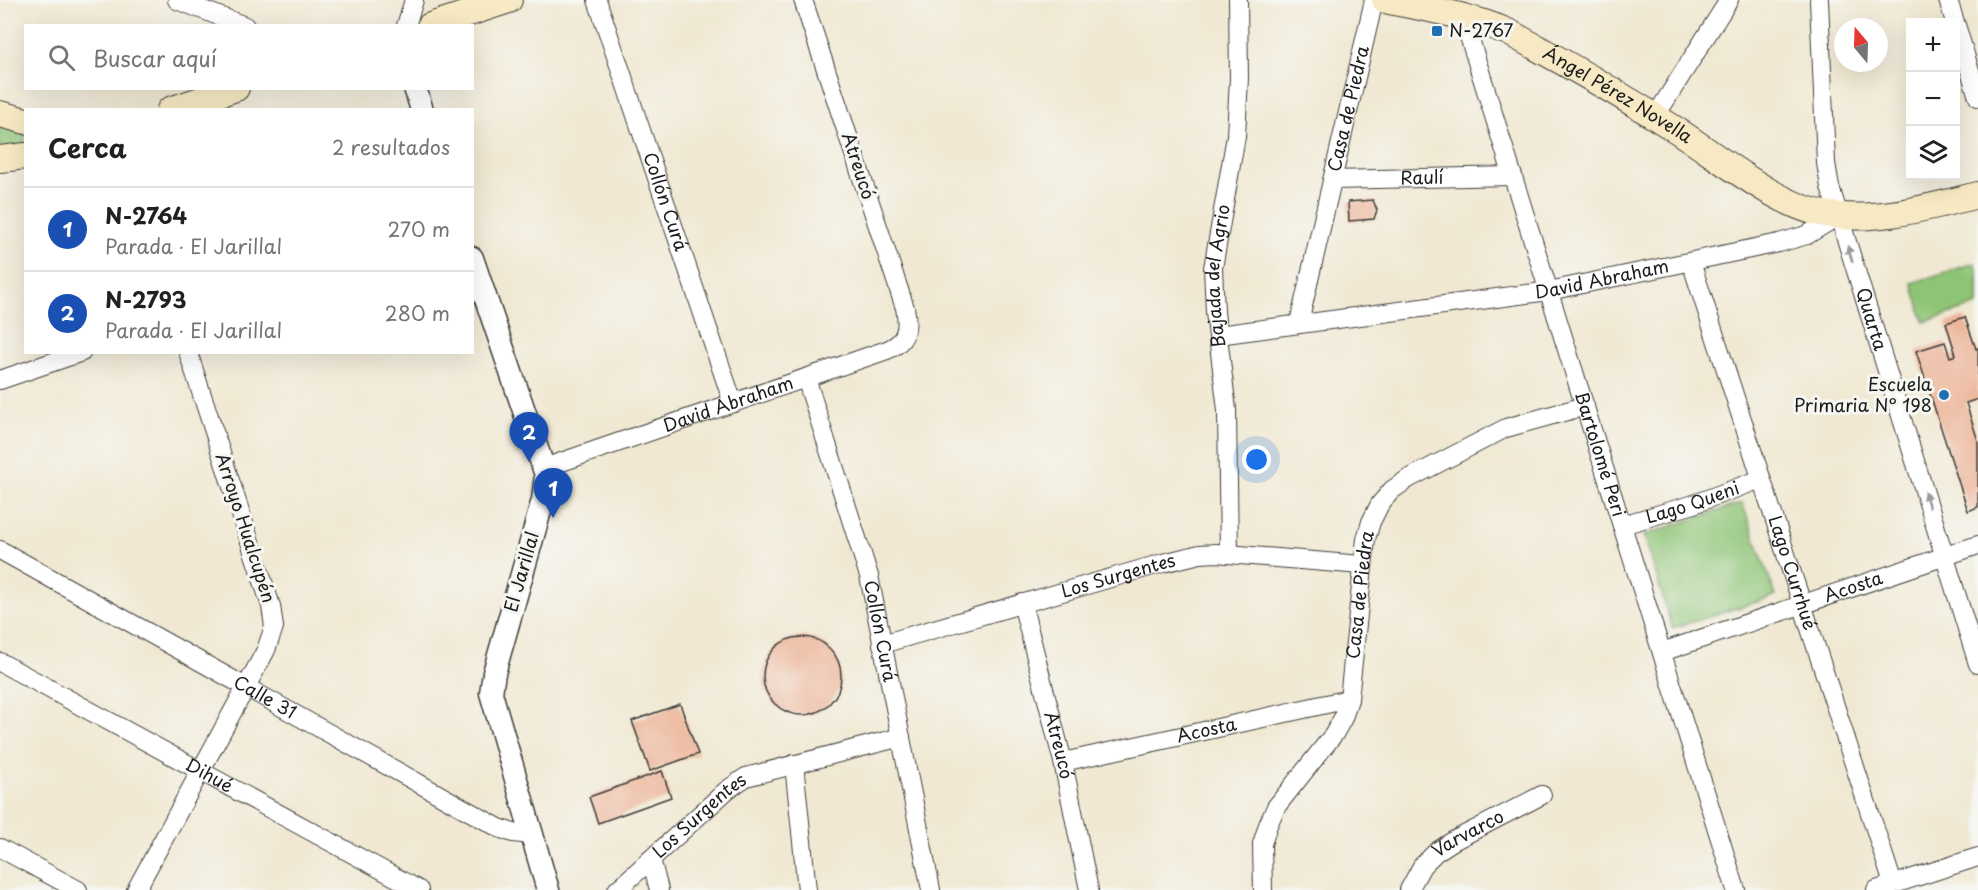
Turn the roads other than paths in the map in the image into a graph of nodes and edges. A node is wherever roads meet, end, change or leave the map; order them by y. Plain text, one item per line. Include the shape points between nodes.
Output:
1 (177, 0) edge
2 (414, 0) edge
3 (509, 0) edge
4 (597, 0) edge
5 (803, 0) edge
6 (1238, 0) edge
7 (1374, 0) edge
8 (1729, 0) edge
9 (1819, 0) edge
10 (1948, 0) edge
11 (1398, 1) edge
12 (1463, 17) junction
13 (1953, 18) edge
14 (240, 24) edge
15 (407, 24) edge
16 (436, 24) edge
17 (1960, 40) edge
18 (230, 90) edge
19 (416, 90) edge
20 (1978, 97) edge
21 (176, 108) edge
22 (421, 108) edge
23 (0, 114) edge
24 (1655, 117) junction
25 (24, 120) edge
26 (24, 156) edge
27 (0, 159) edge
28 (1513, 176) junction
29 (1332, 180) junction
30 (1978, 195) edge
31 (1838, 216) junction
32 (1691, 262) junction
33 (474, 264) edge
34 (1549, 291) junction
35 (1299, 323) junction
36 (906, 333) joint
37 (1218, 335) junction
38 (76, 354) edge
39 (189, 354) edge
40 (806, 378) junction
41 (0, 380) edge
42 (733, 403) junction
43 (1585, 406) junction
44 (544, 468) junction
45 (1761, 479) junction
46 (1622, 525) junction
47 (1978, 545) edge
48 (0, 550) edge
49 (1229, 554) junction
50 (1944, 556) junction
51 (1362, 565) junction
52 (1022, 603) junction
53 (1802, 605) junction
54 (882, 644) junction
55 (1662, 652) junction
56 (0, 662) edge
57 (1978, 664) edge
58 (246, 686) junction
59 (1349, 699) junction
60 (901, 737) junction
61 (1063, 762) junction
62 (794, 764) junction
63 (200, 771) junction
64 (1542, 795) dead end
65 (532, 835) junction
66 (0, 848) edge
67 (1978, 857) edge
68 (651, 860) junction
69 (1885, 887) edge
70 (78, 890) edge
71 (136, 890) edge
72 (420, 890) edge
73 (548, 890) edge
74 (616, 890) edge
75 (659, 890) edge
76 (807, 890) edge
77 (931, 890) edge
78 (1089, 890) edge
79 (1263, 890) edge
80 (1409, 890) edge
81 (1737, 890) edge

1 - 14 street
2 - 15 street
3 - 16 main road
4 - 42 street, Collón Curá
5 - 36 street, Atreucó via 905,308
6 - 37 street, Bajada del Agrio via 1236,136 1213,268
7 - 29 street, Casa de Piedra
8 - 24 street
9 - 31 street, Quarta via 1826,164
10 - 13 street
11 - 12 main road, Ángel Pérez Novella
12 - 24 main road, Ángel Pérez Novella via 1508,32
12 - 28 street, Bartolomé Peri
17 - 20 street
18 - 21 main road
19 - 22 street
23 - 25 main road
24 - 31 main road, Ángel Pérez Novella via 1776,195 1810,211
26 - 27 main road
28 - 29 street, Raulí
28 - 34 street, Bartolomé Peri
29 - 35 street, Casa de Piedra
30 - 31 main road via 1887,214
31 - 32 street, David Abraham via 1794,239
50 -> 31 street, Quarta
32 - 34 street, David Abraham
32 - 45 street, Lago Currhué
33 - 44 street, El Jarillal
34 - 35 street, David Abraham
34 - 43 street, Bartolomé Peri
35 - 37 street, David Abraham
36 - 40 street, David Abraham via 895,347
37 - 49 street, Bajada del Agrio via 1227,410
38 - 41 street
39 - 58 street, Arroyo Hualcupén via 273,617 272,637
40 - 42 street, David Abraham
40 - 54 street, Collón Curá via 862,550
42 - 44 street, David Abraham
43 - 46 street, Bartolomé Peri
43 - 51 street, Casa de Piedra via 1506,428 1392,490 1371,522
44 - 65 street, El Jarillal via 543,500 491,682 495,711
45 - 46 street, Lago Queni
45 - 53 street, Lago Currhué
46 - 55 street, Bartolomé Peri
47 - 50 street, Acosta
48 - 58 street, Calle 31
49 - 51 street, Los Surgentes
49 - 52 street, Los Surgentes via 1183,558
50 - 53 street, Acosta
50 - 57 street, Quarta
51 - 59 street, Casa de Piedra
52 - 54 street, Los Surgentes
52 - 61 street, Atreucó
53 - 55 street, Acosta
53 - 69 street, Lago Currhué
54 - 60 street, Collón Curá
55 - 81 street, Bartolomé Peri
56 - 63 street, Dihué
58 - 63 street, Arroyo Hualcupén
58 - 65 street, Calle 31 via 499,828
59 - 61 street, Acosta
59 - 79 street, Casa de Piedra via 1334,734 1276,807 1262,844
60 - 62 street, Los Surgentes
60 - 77 street, Collón Curá
61 - 78 street, Atreucó
62 - 68 street, Los Surgentes via 759,772 736,783
62 - 76 street
63 - 71 street, Arroyo Hualcupén
63 - 72 street, Dihué
64 - 80 street, Varvarco via 1436,852 1422,866
65 - 73 street, El Jarillal
66 - 70 street
67 - 69 street
68 - 74 street, Los Surgentes
68 - 75 street

